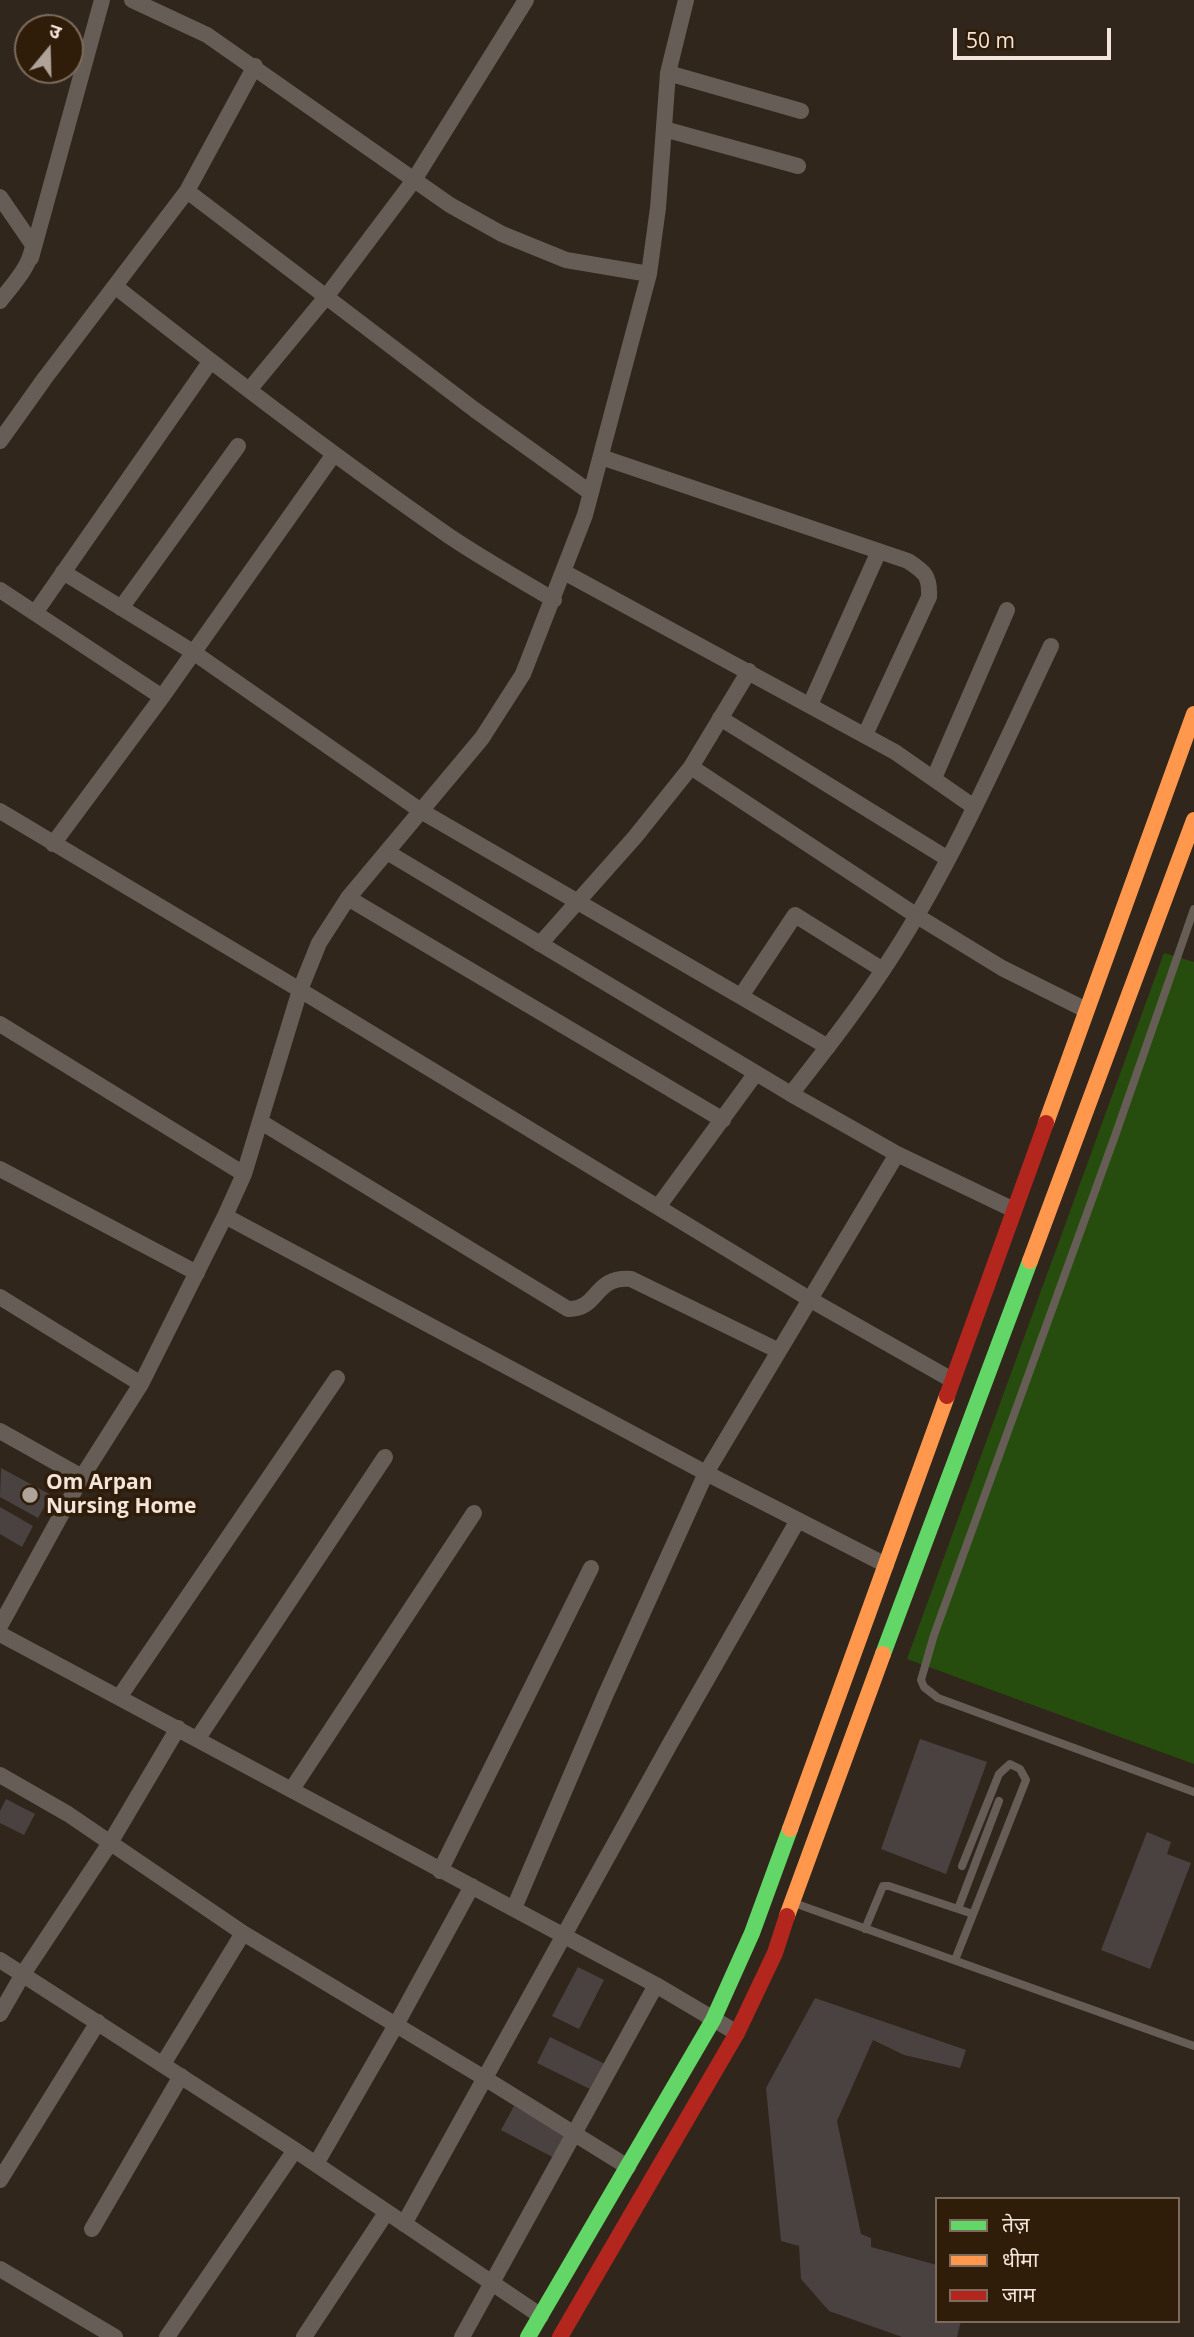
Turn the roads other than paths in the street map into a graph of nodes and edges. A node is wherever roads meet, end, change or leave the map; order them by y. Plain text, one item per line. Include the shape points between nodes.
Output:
1 (102, 0) edge
2 (132, 0) edge
3 (526, 0) edge
4 (686, 0) edge
5 (166, 7) edge
6 (255, 66) junction
7 (668, 72) junction
8 (801, 111) dead end
9 (664, 129) junction
10 (798, 166) dead end
11 (414, 180) junction
12 (187, 191) junction
13 (0, 197) edge
14 (31, 258) junction
15 (649, 274) junction
16 (116, 287) junction
17 (327, 297) junction
18 (0, 301) edge
19 (210, 362) junction
20 (249, 390) junction
21 (0, 441) edge
22 (238, 446) dead end
23 (334, 454) junction
24 (601, 457) junction
25 (591, 493) junction
26 (879, 551) junction
27 (63, 572) junction
28 (564, 572) junction
29 (0, 590) edge
30 (554, 600) junction
31 (121, 608) junction
32 (1007, 610) dead end
33 (35, 613) junction
34 (1051, 646) dead end
35 (193, 652) junction
36 (749, 671) junction
37 (162, 698) junction
38 (810, 705) junction
39 (1194, 714) edge
40 (720, 718) junction
41 (865, 735) junction
42 (691, 767) junction
43 (934, 779) junction
44 (974, 807) junction
45 (0, 811) edge
46 (421, 811) junction
47 (1194, 820) edge
48 (53, 844) junction
49 (387, 852) junction
50 (948, 859) junction
51 (348, 898) junction
52 (578, 901) junction
53 (1194, 909) edge
54 (917, 916) junction
55 (540, 944) junction
56 (883, 970) junction
57 (300, 989) junction
58 (741, 996) junction
59 (1086, 1010) junction
60 (0, 1024) edge
61 (828, 1047) junction
62 (756, 1073) junction
63 (791, 1094) junction
64 (723, 1120) junction
65 (261, 1122) junction
66 (897, 1154) junction
67 (0, 1169) edge
68 (244, 1174) junction
69 (657, 1207) junction
70 (1014, 1210) junction
71 (225, 1216) junction
72 (197, 1273) junction
73 (0, 1297) edge
74 (811, 1300) junction
75 (779, 1351) junction
76 (337, 1378) dead end
77 (951, 1380) junction
78 (141, 1384) junction
79 (0, 1430) edge
80 (385, 1457) dead end
81 (706, 1473) junction
82 (82, 1477) junction
83 (474, 1513) dead end
84 (798, 1520) junction
85 (886, 1565) junction
86 (591, 1568) dead end
87 (0, 1626) edge
88 (0, 1634) edge
89 (120, 1696) junction
90 (178, 1728) junction
91 (198, 1738) junction
92 (0, 1775) edge
93 (292, 1789) junction
94 (1194, 1792) edge
95 (999, 1801) dead end
96 (110, 1843) junction
97 (962, 1866) dead end
98 (440, 1871) junction
99 (472, 1886) junction
100 (791, 1902) junction
101 (514, 1908) junction
102 (958, 1909) junction
103 (973, 1914) junction
104 (865, 1929) junction
105 (243, 1933) junction
106 (566, 1936) junction
107 (0, 1960) edge
108 (955, 1961) junction
109 (23, 1974) junction
110 (656, 1985) junction
111 (0, 2014) edge
112 (713, 2020) junction
113 (98, 2022) junction
114 (396, 2025) junction
115 (737, 2033) junction
116 (1194, 2046) edge
117 (163, 2064) junction
118 (181, 2076) junction
119 (486, 2079) junction
120 (575, 2134) junction
121 (295, 2150) junction
122 (316, 2164) junction
123 (628, 2167) junction
124 (0, 2179) edge
125 (386, 2213) junction
126 (404, 2224) junction
127 (92, 2229) dead end
128 (0, 2269) edge
129 (492, 2283) junction
130 (541, 2316) junction
131 (115, 2337) edge
132 (167, 2337) edge
133 (304, 2337) edge
134 (462, 2337) edge
135 (528, 2337) edge
136 (560, 2337) edge

1 - 14 street
2 - 5 street
3 - 11 street
4 - 7 street
5 - 6 street
6 - 11 street
6 - 12 street
7 - 8 street
7 - 9 street
9 - 10 street
9 - 15 street
11 - 15 street via 502,234 566,260
11 - 17 street
12 - 16 street
12 - 17 street
13 - 14 street via 33,245
14 - 18 street
15 - 24 street
16 - 19 street
16 - 21 street
17 - 20 street
17 - 25 street
19 - 20 street
19 - 27 street
20 - 23 street
22 - 31 street
23 - 30 street via 452,537
23 - 35 street
24 - 25 street
24 - 26 street
25 - 28 street
26 - 38 street
26 - 41 street via 921,570 930,582 929,597
27 - 31 street
27 - 33 street
28 - 30 street
28 - 36 street
29 - 33 street
30 - 46 street via 523,674 482,738
31 - 35 street
32 - 43 street
33 - 37 street
34 - 44 street
35 - 37 street
35 - 46 street
36 - 38 street
36 - 40 street
37 - 48 street
38 - 41 street
39 - 59 street
40 - 42 street
40 - 50 street
41 - 43 street
42 - 52 street
42 - 54 street
43 - 44 street
44 - 50 street
45 - 48 street
46 - 49 street
46 - 52 street
47 - 100 street
48 - 57 street
49 - 51 street
49 - 55 street
50 - 54 street
51 - 57 street via 319,943
51 - 64 street
52 - 55 street
52 - 58 street
53 - 94 lane via 921,1680 938,1699
54 - 56 street
54 - 59 street via 1002,968
55 - 62 street
56 - 58 street via 795,915
56 - 61 street
57 - 65 street
57 - 69 street
58 - 61 street
59 - 70 street
60 - 68 street
61 - 63 street
62 - 63 street
62 - 64 street
63 - 66 street
64 - 69 street
65 - 68 street
65 - 75 street via 568,1309 588,1304 616,1278 631,1279
66 - 70 street
66 - 74 street
67 - 72 street
68 - 71 street
69 - 74 street
70 - 77 street
71 - 72 street
71 - 81 street
72 - 78 street
73 - 78 street
74 - 75 street
74 - 77 street
75 - 81 street
76 - 89 street
77 - 85 street
78 - 82 street
79 - 82 street
80 - 91 street
81 - 84 street
81 - 101 street
82 - 87 street
83 - 93 street
84 - 85 street
84 - 106 street
85 - 112 street via 752,1933
86 - 98 street
88 - 89 street
89 - 90 street
90 - 91 street
90 - 96 street
91 - 93 street
92 - 96 street
93 - 98 street
95 - 102 lane
96 - 105 street
96 - 109 street
97 - 103 lane via 999,1774 1010,1764 1020,1769 1026,1780
98 - 99 street
99 - 101 street
99 - 114 street
100 - 104 lane
100 - 115 street via 775,1952
101 - 106 street
102 - 103 lane
102 - 104 lane via 883,1886
103 - 108 lane
104 - 108 lane
105 - 114 street
105 - 117 street
106 - 110 street
106 - 119 street
107 - 109 street
108 - 116 lane
109 - 111 street
109 - 113 street
110 - 112 street
110 - 120 street
112 - 115 street
112 - 123 street
113 - 117 street
113 - 124 street
114 - 119 street
114 - 122 street
115 - 136 street
117 - 118 street
118 - 121 street
118 - 127 street
119 - 120 street
119 - 126 street
120 - 123 street
120 - 129 street
121 - 122 street
121 - 132 street
122 - 125 street
123 - 130 street
125 - 126 street
125 - 133 street
126 - 129 street
128 - 131 street
129 - 130 street
129 - 134 street
130 - 135 street

